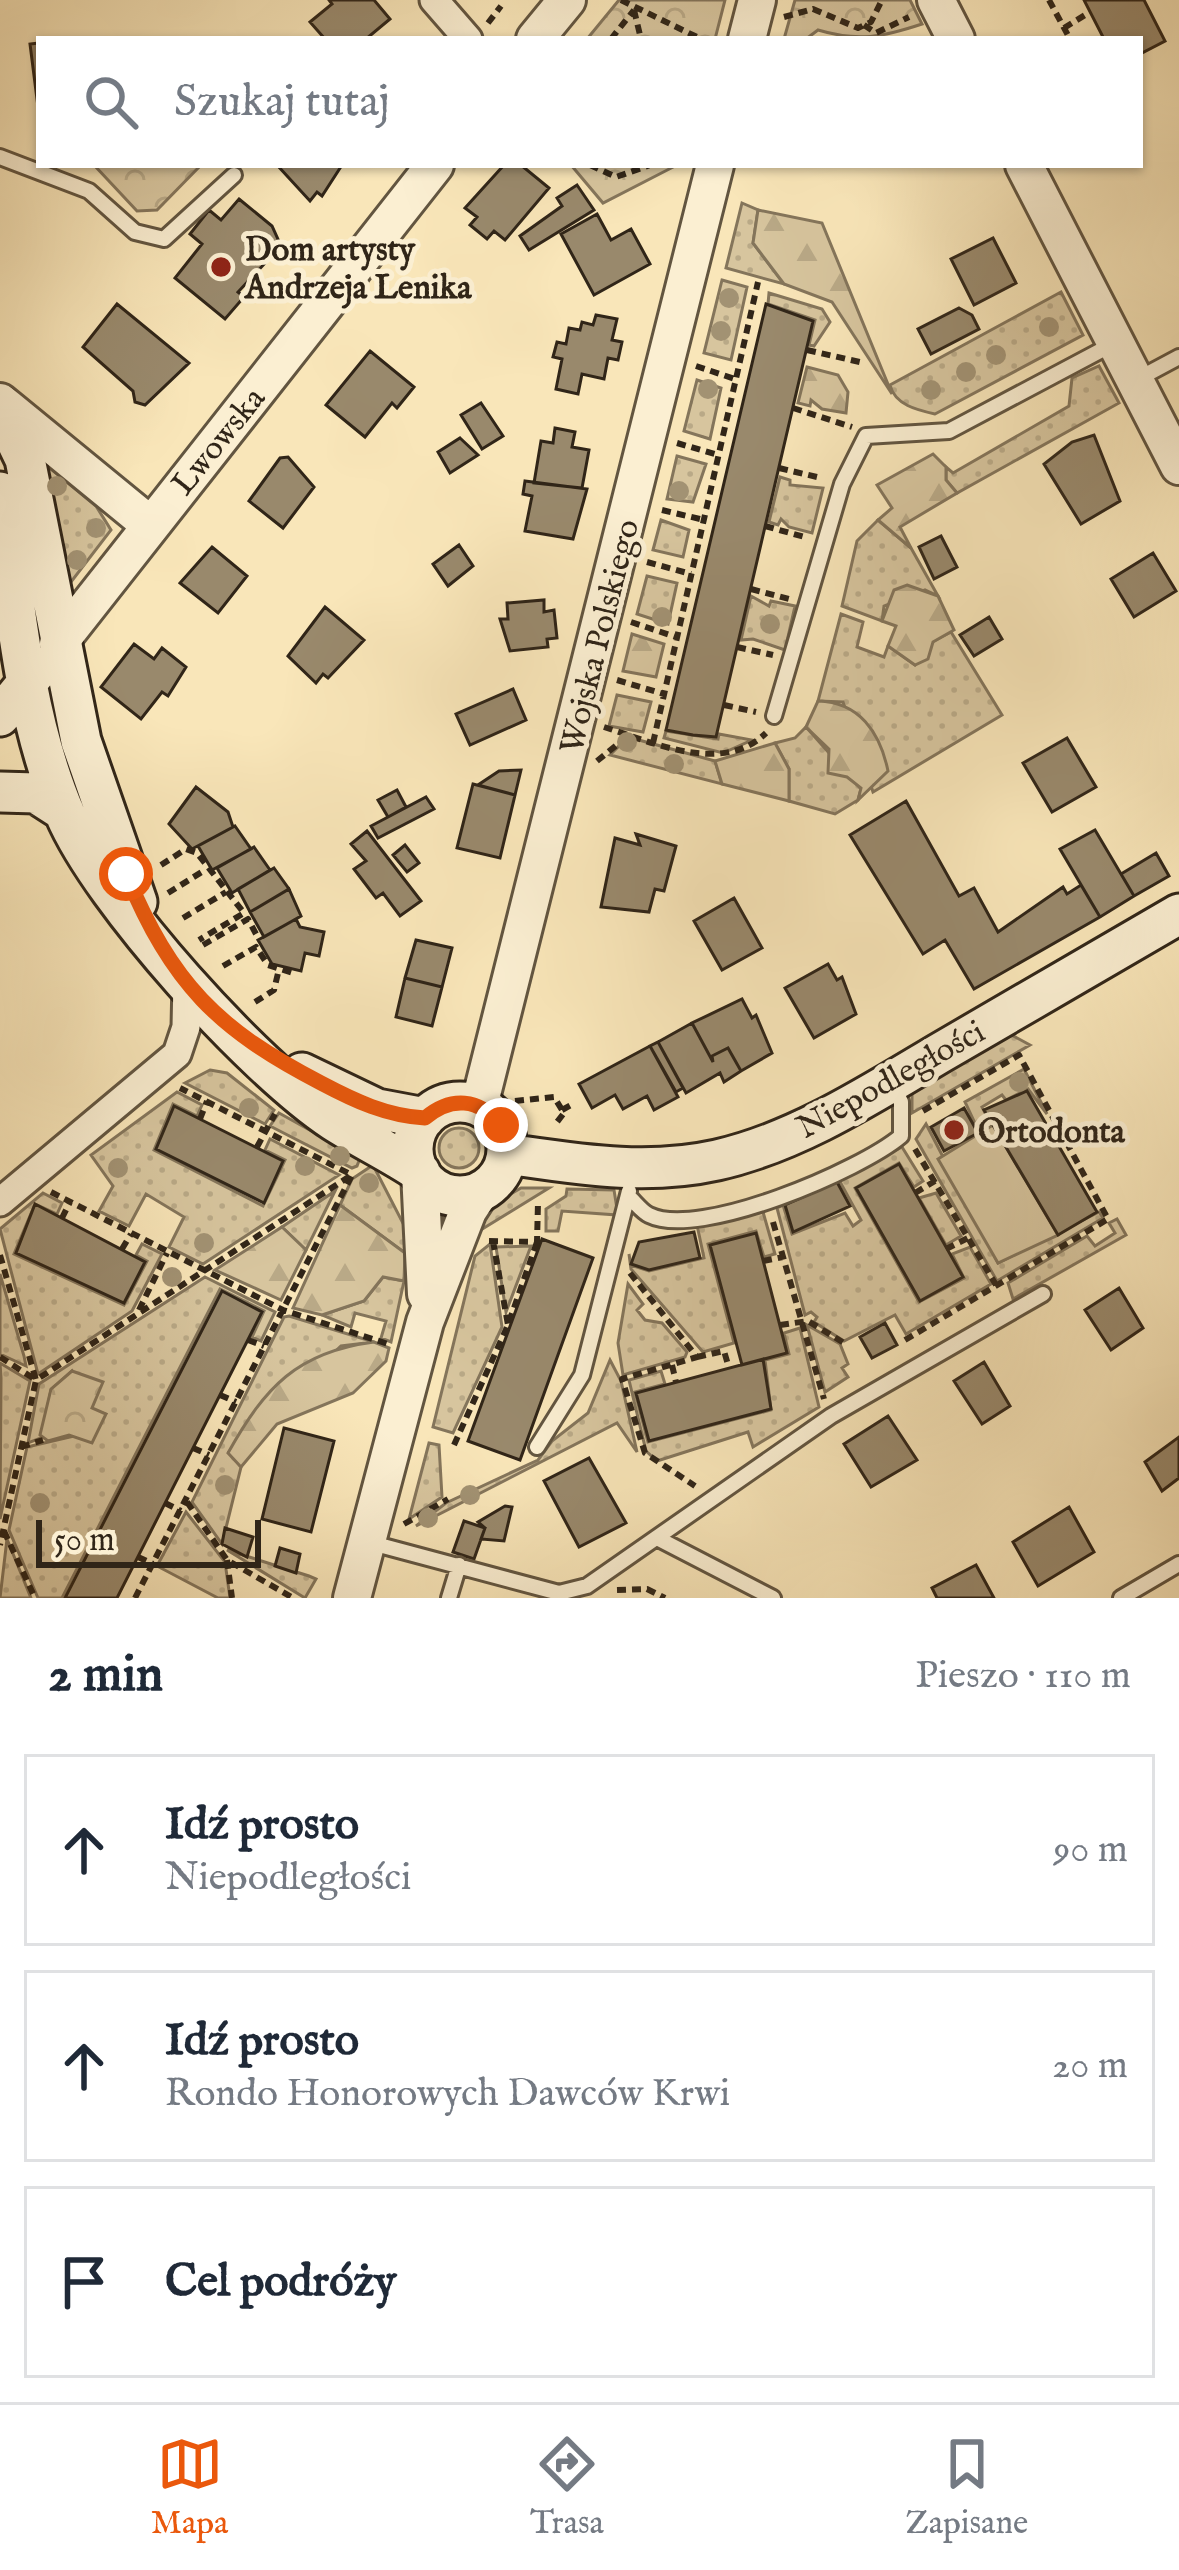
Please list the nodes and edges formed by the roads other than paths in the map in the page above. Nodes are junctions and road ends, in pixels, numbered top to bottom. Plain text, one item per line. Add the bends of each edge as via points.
1 (434, 0) edge
2 (567, 0) edge
3 (929, 6) edge
4 (769, 9) edge
5 (477, 32) edge
6 (537, 36) edge
7 (749, 36) edge
8 (954, 36) edge
9 (0, 157) edge
10 (433, 168) edge
11 (715, 168) edge
12 (1026, 168) edge
13 (234, 175) dead end
14 (1115, 343) junction
15 (1179, 357) edge
16 (1136, 380) junction
17 (0, 405) edge
18 (1179, 466) edge
19 (0, 492) edge
20 (149, 524) junction
21 (58, 644) junction
22 (29, 681) junction
23 (0, 716) edge
24 (773, 716) road end
25 (0, 793) edge
26 (64, 811) junction
27 (1179, 914) edge
28 (187, 938) junction
29 (205, 974) junction
30 (250, 1046) junction
31 (891, 1082) junction
32 (497, 1103) junction
33 (425, 1118) junction
34 (507, 1154) junction
35 (420, 1172) junction
36 (631, 1182) junction
37 (481, 1191) junction
38 (0, 1202) edge
39 (1043, 1294) dead end
40 (425, 1322) junction
41 (537, 1448) dead end
42 (657, 1538) junction
43 (365, 1542) junction
44 (1179, 1564) edge
45 (459, 1565) junction
46 (557, 1595) edge
47 (352, 1598) edge
48 (449, 1598) edge
49 (773, 1598) edge
50 (1121, 1598) edge

1 - 5 street
2 - 6 street
3 - 8 street
4 - 7 street
9 - 13 lane via 88,191 135,232 164,239
10 - 20 street, Lwowska
11 - 32 street, Wojska Polskiego
12 - 14 street
14 - 16 street
14 - 24 lane via 949,431 866,436 842,484
15 - 16 lane
16 - 18 street
17 - 20 street
17 - 21 main road via 25,458
19 - 22 main road
20 - 21 street, Lwowska
21 - 22 main road, Lwowska
21 - 28 main road via 104,817
22 - 23 main road, Lwowska
22 - 26 main road
25 - 26 main road via 36,793
26 - 28 main road via 94,867
27 - 31 main road, Niepodległości
28 - 29 main road
29 - 30 main road
29 - 38 street via 163,1083
30 - 33 main road via 377,1109
30 - 35 main road via 335,1122
31 - 36 main road, Niepodległości via 777,1140
31 - 36 lane via 901,1129 847,1168 767,1202 701,1220 650,1216
32 - 33 main road via 451,1103
32 - 34 main road
33 - 35 main road via 413,1150
34 - 36 main road, Niepodległości
34 - 37 main road
35 - 37 main road via 448,1194
35 - 40 street
36 - 41 lane via 582,1375
37 - 40 street
39 - 42 lane via 831,1415
40 - 43 street
42 - 46 lane via 587,1586
42 - 49 lane
43 - 45 lane
43 - 47 street
44 - 50 lane
45 - 46 lane
45 - 48 lane

